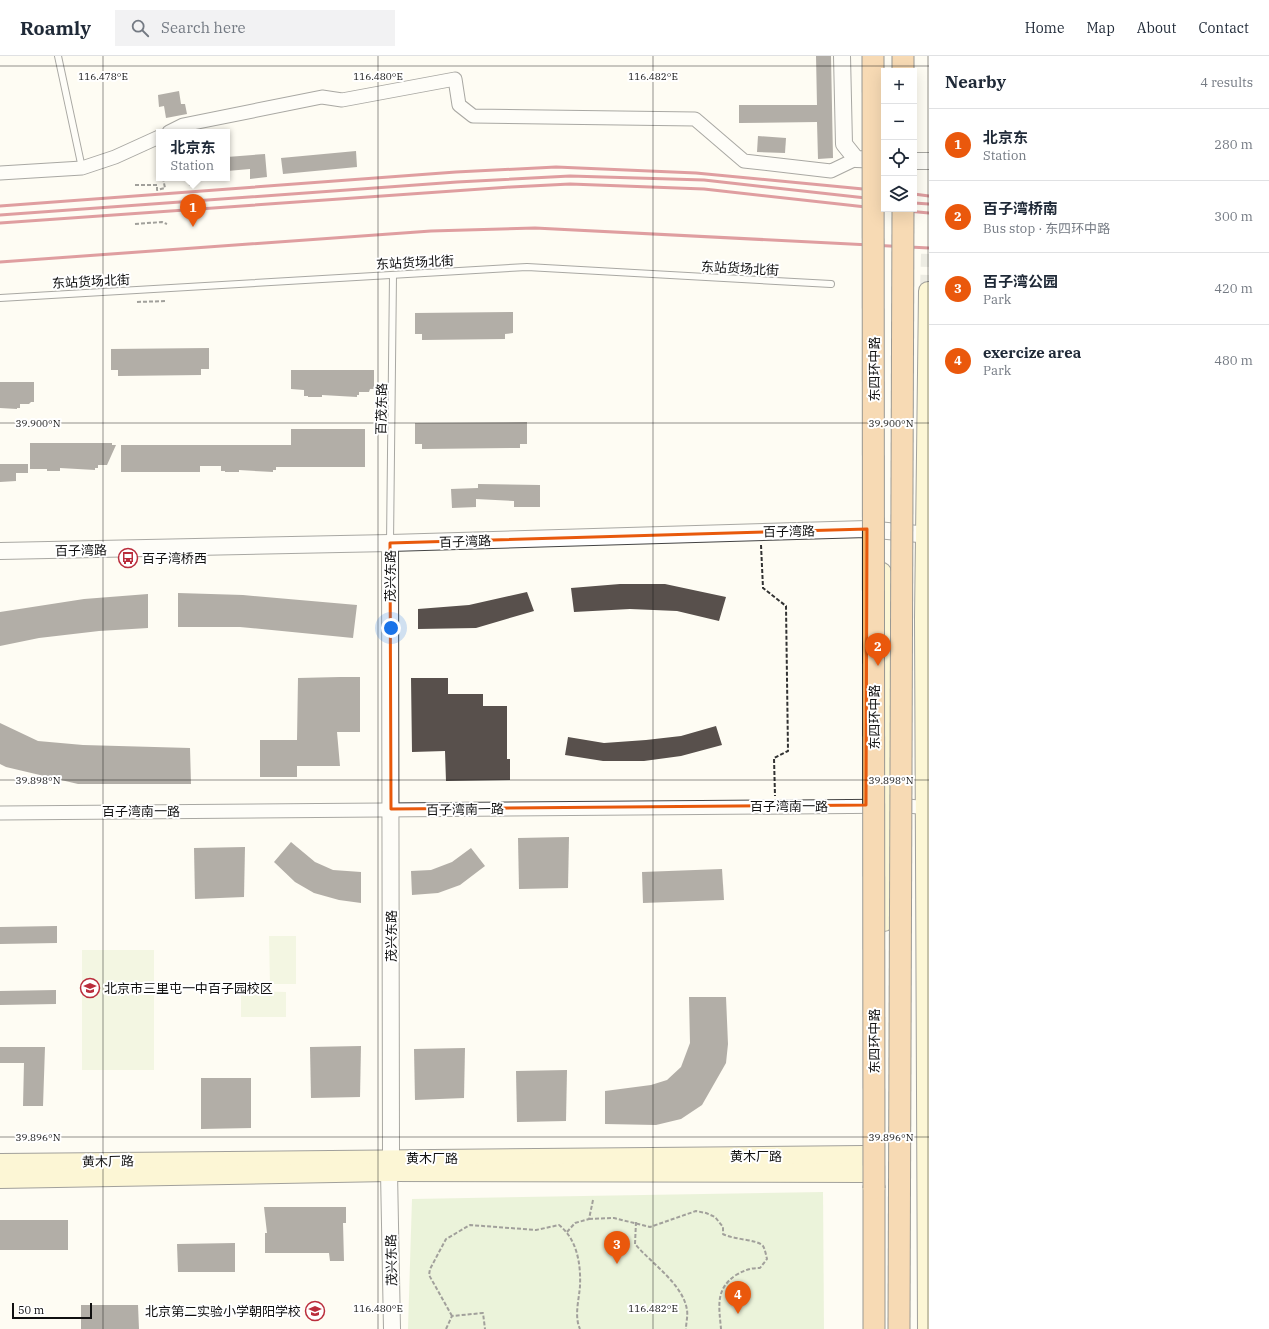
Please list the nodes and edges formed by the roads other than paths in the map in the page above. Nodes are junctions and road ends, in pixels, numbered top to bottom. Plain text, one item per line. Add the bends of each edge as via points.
1 (58, 56) edge
2 (842, 56) edge
3 (865, 56) edge
4 (873, 56) edge
5 (880, 56) edge
6 (897, 56) edge
7 (903, 56) edge
8 (897, 68) edge
9 (903, 68) edge
10 (175, 129) edge
11 (156, 138) edge
12 (877, 150) edge
13 (856, 159) junction
14 (917, 161) edge
15 (929, 161) edge
16 (82, 168) junction
17 (0, 173) edge
18 (903, 212) edge
19 (393, 275) junction
20 (831, 284) dead end
21 (928, 291) edge
22 (875, 292) dead end
23 (901, 292) dead end
24 (0, 298) edge
25 (874, 530) junction
26 (921, 534) edge
27 (390, 543) junction
28 (0, 551) edge
29 (866, 805) junction
30 (885, 806) junction
31 (908, 806) junction
32 (927, 808) edge
33 (392, 809) junction
34 (0, 812) edge
35 (928, 1142) edge
36 (0, 1163) edge
37 (864, 1164) junction
38 (390, 1165) junction
39 (0, 1179) edge
40 (392, 1329) edge
41 (864, 1329) edge
42 (874, 1329) edge
43 (881, 1329) edge
44 (900, 1329) edge
45 (907, 1329) edge
46 (927, 1329) edge

1 - 16 lane
2 - 13 street via 844,144
3 - 12 street
4 - 42 highway, 东四环中路, bridge
5 - 12 main road
6 - 8 main road
7 - 9 highway
10 - 13 street via 183,125 322,97 342,100 455,79 459,105 473,116 695,119 744,161 831,171
11 - 16 street via 115,157
12 - 13 street
14 - 15 street
16 - 17 street
18 - 44 highway, 东四环中路, bridge
19 - 20 lane, 东站货场北街 via 527,267
19 - 24 lane, 东站货场北街
19 - 27 lane, 百茂东路
21 - 26 main road
22 - 25 main road, 东四环中路
23 - 26 main road
25 - 26 street, 百子湾路
25 - 27 street, 百子湾路
25 - 29 street, 东四环中路
25 - 30 main road, 东四环中路 via 888,666
26 - 31 main road via 906,678
26 - 32 main road
27 - 28 street, 百子湾路
27 - 33 street, 茂兴东路
29 - 30 street, 百子湾南一路
29 - 33 street, 百子湾南一路
29 - 37 street, 东四环中路
30 - 31 street, 百子湾南一路
30 - 43 main road, 东四环中路
31 - 32 street, 百子湾南一路
31 - 45 main road
32 - 35 main road
33 - 34 street, 百子湾南一路
33 - 38 street, 茂兴东路
35 - 46 main road
36 - 38 main road, 黄木厂路
37 - 38 main road
37 - 41 street, 东四环中路
38 - 39 main road
38 - 40 street, 茂兴东路

